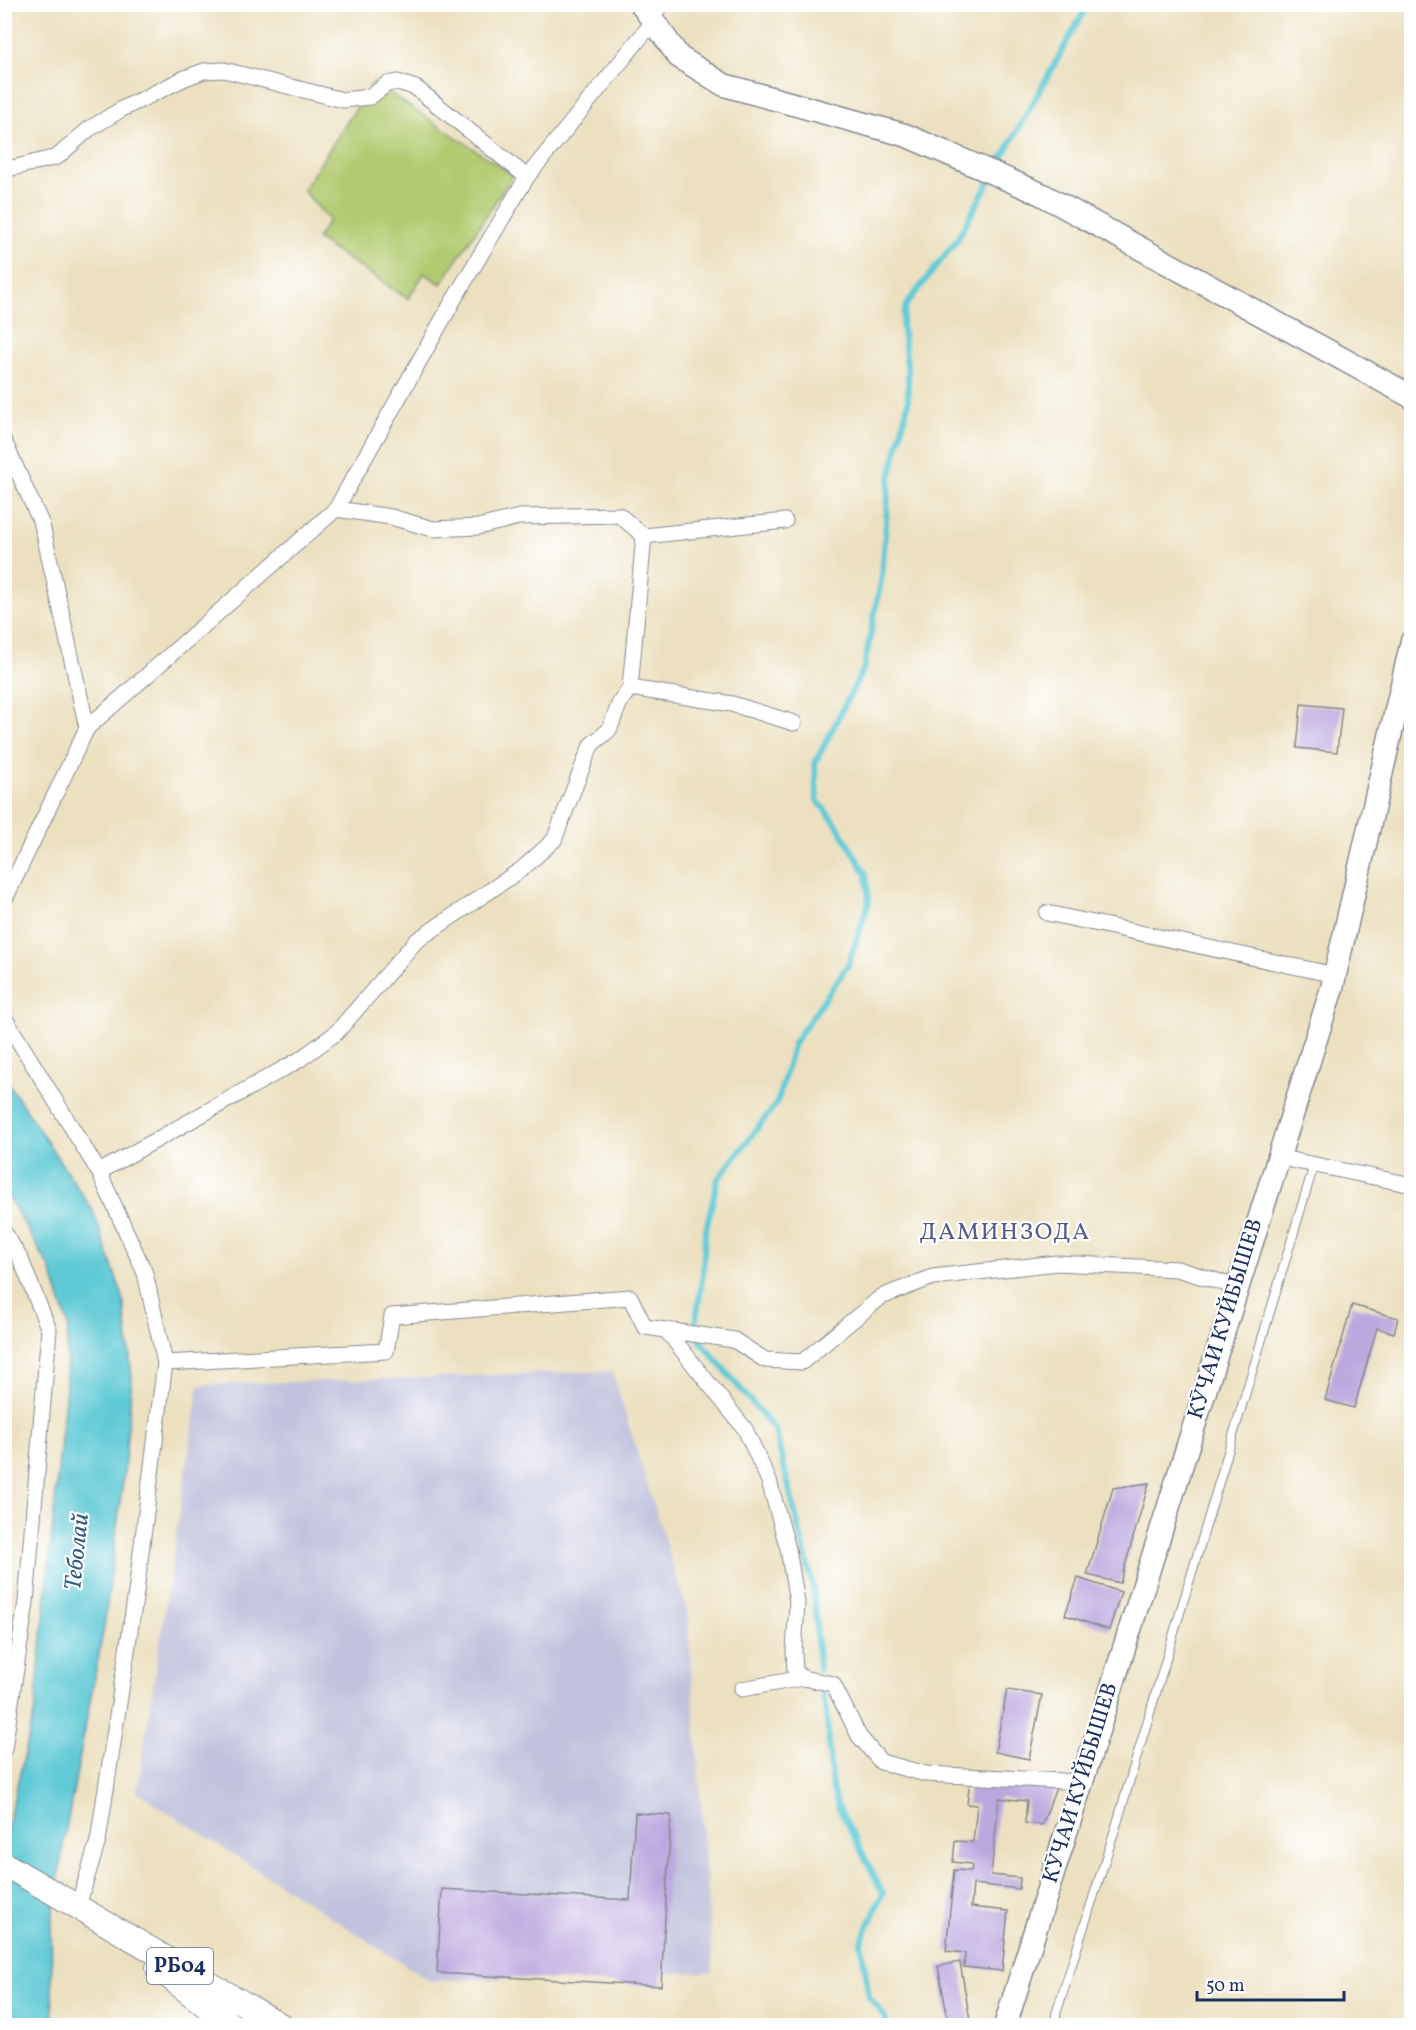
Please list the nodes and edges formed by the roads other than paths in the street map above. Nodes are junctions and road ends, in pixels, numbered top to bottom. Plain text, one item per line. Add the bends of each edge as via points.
1 (653, 10) edge
2 (4, 170) edge
3 (527, 177) junction
4 (1412, 397) edge
5 (4, 441) edge
6 (336, 509) junction
7 (785, 521) dead end
8 (644, 536) junction
9 (1412, 641) edge
10 (630, 688) junction
11 (794, 723) dead end
12 (87, 728) junction
13 (4, 901) edge
14 (1047, 913) dead end
15 (1335, 975) junction
16 (4, 1017) edge
17 (1277, 1157) junction
18 (1314, 1164) junction
19 (99, 1172) junction
20 (1412, 1185) edge
21 (4, 1232) edge
22 (1237, 1287) junction
23 (666, 1330) junction
24 (165, 1363) junction
25 (803, 1678) junction
26 (742, 1689) dead end
27 (4, 1749) edge
28 (1081, 1782) junction
29 (4, 1864) edge
30 (78, 1906) junction
31 (1016, 1991) junction
32 (238, 2019) edge
33 (282, 2025) edge
34 (1005, 2025) edge
35 (1023, 2025) edge
36 (1056, 2025) edge

1 - 3 street
1 - 4 main road via 679,57 724,85 905,135 1041,194
2 - 3 street via 57,157 89,129 122,109 185,78 204,71 224,70 343,100 370,97 387,84 398,82 416,88
3 - 6 street
5 - 12 street via 42,525
6 - 8 street via 391,517 433,529 478,527 519,517 618,515
6 - 12 street
7 - 8 street
8 - 10 street
9 - 15 main road, КӮЧАИ КУЙБЫШЕВ
10 - 11 street via 732,704
10 - 19 street via 609,730 591,745 554,840 522,869 416,941 336,1033 299,1060
12 - 13 street
14 - 15 street
15 - 17 main road, КӮЧАИ КУЙБЫШЕВ
16 - 19 street
17 - 18 street
17 - 22 main road, КӮЧАИ КУЙБЫШЕВ
18 - 20 street
18 - 36 lane via 1056,2014
19 - 24 street via 145,1273
21 - 27 street via 21,1260 49,1330 26,1602
22 - 23 street via 1178,1269 1057,1263 933,1277 881,1297 802,1362 765,1360 734,1340
22 - 28 main road, КӮЧАИ КУЙБЫШЕВ
23 - 24 street via 645,1327 630,1297 392,1316 386,1351
23 - 25 street via 745,1430 769,1481 788,1549 797,1602 795,1672
24 - 30 street via 136,1592 98,1841
25 - 26 street
25 - 28 street via 833,1684 859,1736 881,1762 926,1774
28 - 31 main road, КӮЧАИ КУЙБЫШЕВ
29 - 30 main road, РБ04
30 - 32 main road, РБ04
31 - 34 main road, КӮЧАИ КУЙБЫШЕВ
31 - 35 main road
32 - 33 main road, РБ04

